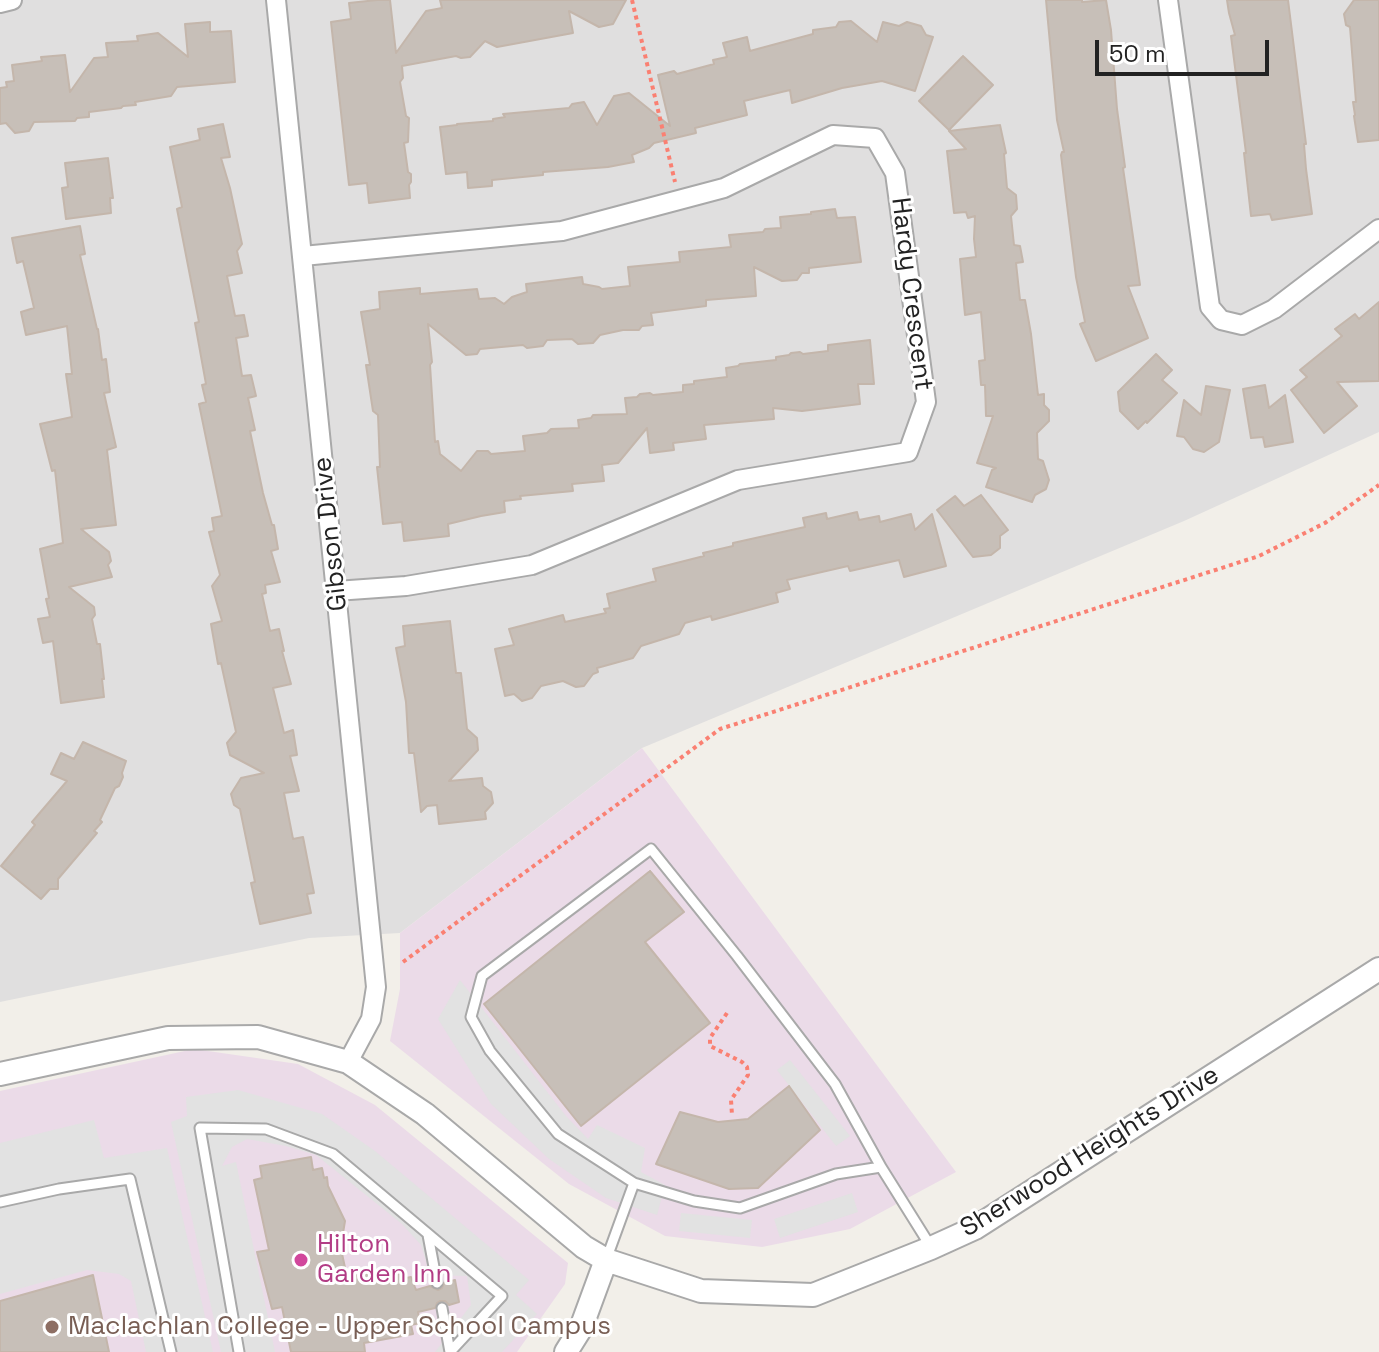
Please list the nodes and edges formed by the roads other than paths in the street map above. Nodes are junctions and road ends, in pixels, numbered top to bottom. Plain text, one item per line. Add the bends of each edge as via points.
1 (12, 0) edge
2 (276, 0) edge
3 (1168, 0) edge
4 (0, 3) edge
5 (1379, 229) edge
6 (303, 256) junction
7 (336, 591) junction
8 (1379, 969) edge
9 (348, 1062) junction
10 (0, 1074) edge
11 (881, 1167) junction
12 (634, 1183) junction
13 (0, 1202) edge
14 (428, 1235) junction
15 (931, 1248) junction
16 (606, 1260) junction
17 (437, 1283) dead end
18 (442, 1308) dead end
19 (171, 1352) edge
20 (239, 1352) edge
21 (450, 1352) edge
22 (566, 1352) edge

1 - 4 street
2 - 6 street, Gibson Drive
3 - 5 street via 1210,307 1221,320 1242,325 1274,309
6 - 7 street, Gibson Drive
6 - 7 street, Hardy Crescent via 562,231 724,188 833,135 875,138 895,173 926,402 908,452 738,480 532,565 406,586
7 - 9 street, Gibson Drive via 376,987 371,1019
8 - 15 street, Sherwood Heights Drive via 975,1228
9 - 10 street, Sherwood Heights Drive via 258,1037 168,1038
9 - 16 street, Sherwood Heights Drive via 425,1114 551,1221
11 - 12 lane via 836,1174 740,1208
11 - 12 lane via 835,1084 651,849 482,976 471,1017 490,1051 558,1134
11 - 15 lane
12 - 16 lane
13 - 19 lane via 130,1179
14 - 17 lane
14 - 20 lane via 333,1154 266,1129 200,1128
14 - 21 lane via 502,1296
15 - 16 street, Sherwood Heights Drive via 813,1295 701,1291
16 - 22 street via 581,1328
18 - 21 lane

